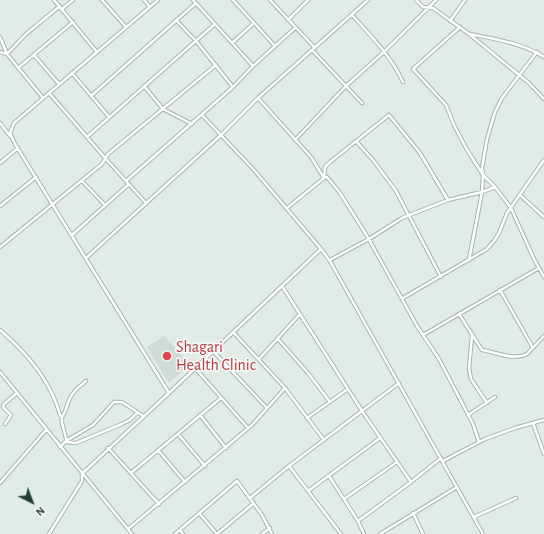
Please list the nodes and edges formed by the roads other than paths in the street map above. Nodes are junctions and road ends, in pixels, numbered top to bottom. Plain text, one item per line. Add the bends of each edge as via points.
1 (54, 0) edge
2 (72, 0) edge
3 (102, 0) edge
4 (144, 0) edge
5 (158, 0) edge
6 (193, 0) edge
7 (233, 0) edge
8 (270, 0) edge
9 (308, 0) edge
10 (368, 0) edge
11 (416, 0) edge
12 (436, 0) edge
13 (465, 0) edge
14 (196, 3) junction
15 (150, 7) junction
16 (61, 8) junction
17 (428, 8) junction
18 (352, 14) junction
19 (176, 20) junction
20 (288, 20) junction
21 (450, 21) junction
22 (73, 22) junction
23 (254, 22) junction
24 (215, 24) junction
25 (460, 27) junction
26 (126, 28) junction
27 (295, 28) junction
28 (469, 34) junction
29 (0, 37) edge
30 (196, 41) junction
31 (232, 43) junction
32 (275, 46) junction
33 (313, 49) junction
34 (384, 51) junction
35 (0, 52) edge
36 (97, 52) junction
37 (537, 52) junction
38 (7, 54) junction
39 (34, 55) junction
40 (544, 56) edge
41 (216, 65) junction
42 (253, 66) junction
43 (18, 68) junction
44 (72, 73) junction
45 (519, 76) junction
46 (403, 82) dead end
47 (59, 84) junction
48 (144, 86) junction
49 (346, 86) junction
50 (233, 87) junction
51 (49, 93) junction
52 (91, 96) junction
53 (43, 98) junction
54 (258, 98) junction
55 (544, 99) edge
56 (362, 103) dead end
57 (163, 109) junction
58 (202, 115) junction
59 (109, 117) junction
60 (0, 123) edge
61 (192, 124) junction
62 (221, 135) junction
63 (87, 137) junction
64 (12, 138) junction
65 (295, 140) junction
66 (356, 141) junction
67 (18, 148) junction
68 (106, 159) junction
69 (544, 160) edge
70 (0, 163) edge
71 (483, 175) junction
72 (36, 177) junction
73 (324, 178) junction
74 (82, 181) junction
75 (126, 181) junction
76 (129, 184) junction
77 (495, 187) junction
78 (482, 192) junction
79 (520, 196) junction
80 (448, 200) junction
81 (146, 203) junction
82 (53, 204) junction
83 (105, 205) junction
84 (0, 206) edge
85 (287, 208) junction
86 (511, 208) junction
87 (409, 215) junction
88 (544, 217) edge
89 (72, 235) junction
90 (369, 239) junction
91 (0, 247) edge
92 (321, 249) junction
93 (86, 258) junction
94 (330, 260) junction
95 (469, 260) junction
96 (539, 268) junction
97 (440, 277) junction
98 (544, 277) edge
99 (282, 286) junction
100 (500, 290) junction
101 (403, 298) junction
102 (300, 314) junction
103 (459, 314) junction
104 (0, 330) edge
105 (233, 332) junction
106 (423, 335) junction
107 (472, 336) junction
108 (544, 336) edge
109 (278, 339) junction
110 (533, 348) junction
111 (213, 351) junction
112 (259, 359) junction
113 (195, 368) junction
114 (0, 372) edge
115 (86, 381) dead end
116 (399, 383) junction
117 (285, 388) junction
118 (348, 389) junction
119 (17, 393) junction
120 (169, 393) junction
121 (495, 397) dead end
122 (221, 398) junction
123 (330, 402) junction
124 (487, 403) junction
125 (267, 408) junction
126 (362, 411) junction
127 (137, 413) junction
128 (200, 415) junction
129 (468, 415) junction
130 (143, 416) junction
131 (62, 417) junction
132 (307, 418) junction
133 (544, 420) edge
134 (532, 423) junction
135 (4, 424) dead end
136 (248, 428) junction
137 (46, 430) junction
138 (178, 434) junction
139 (380, 438) junction
140 (324, 440) junction
141 (66, 441) junction
142 (479, 442) junction
143 (60, 447) junction
144 (108, 448) junction
145 (226, 448) junction
146 (158, 450) junction
147 (544, 454) edge
148 (442, 460) junction
149 (397, 462) junction
150 (205, 466) junction
151 (289, 466) junction
152 (131, 472) junction
153 (82, 474) junction
154 (329, 476) junction
155 (185, 482) junction
156 (411, 482) junction
157 (0, 483) edge
158 (457, 487) junction
159 (308, 491) junction
160 (250, 498) junction
161 (516, 498) dead end
162 (344, 499) junction
163 (254, 503) junction
164 (159, 504) junction
165 (199, 513) junction
166 (414, 514) junction
167 (474, 517) junction
168 (358, 521) junction
169 (270, 528) junction
170 (128, 529) junction
171 (180, 530) junction
172 (130, 533) edge
173 (49, 534) edge
174 (175, 534) edge
175 (183, 534) edge
176 (217, 534) edge
177 (262, 534) edge
178 (272, 534) edge
179 (341, 534) edge
180 (364, 534) edge
181 (380, 534) edge
182 (423, 534) edge
183 (483, 534) edge

1 - 16 street
2 - 16 street
3 - 26 street
4 - 15 street
5 - 15 street
6 - 14 street
7 - 23 street
8 - 20 street
9 - 20 street
10 - 18 street
11 - 17 street via 422,7
12 - 17 street
13 - 21 street
14 - 19 street
14 - 24 street
15 - 26 street
16 - 22 street
16 - 38 street via 26,34
17 - 21 street via 433,8
17 - 34 street
18 - 33 street
18 - 34 street
19 - 30 street
19 - 52 street
20 - 27 street
21 - 25 street
22 - 36 street
22 - 39 street
23 - 31 street
23 - 32 street
24 - 30 street
24 - 31 street
25 - 28 street
25 - 71 street via 413,69 446,105 466,148
26 - 36 street
27 - 32 street
27 - 33 street
28 - 37 street via 515,44
28 - 45 street
29 - 38 street
30 - 41 street
30 - 48 street
31 - 42 street
32 - 42 street
33 - 49 street
33 - 54 street
34 - 46 street
34 - 49 street
35 - 38 street
36 - 44 street
37 - 40 street
37 - 45 street
38 - 43 street
39 - 43 street
39 - 47 street
41 - 50 street
41 - 57 street
42 - 50 street
43 - 53 street
44 - 47 street
44 - 52 street
45 - 55 street
45 - 71 street via 495,112 486,139
47 - 51 street
48 - 57 street
48 - 59 street
49 - 56 street
49 - 65 street
50 - 58 street
51 - 53 street
51 - 63 street
52 - 59 street
53 - 64 street via 14,123 10,133
54 - 62 street
54 - 65 street
57 - 61 street
57 - 68 street via 108,154
58 - 61 street
58 - 62 street
59 - 63 street
60 - 64 street
61 - 75 street
62 - 81 street
62 - 85 street
63 - 68 street
64 - 67 street
65 - 73 street via 311,157
66 - 73 street via 326,167
66 - 80 street via 390,115 420,153
66 - 87 street via 386,176
67 - 70 street
67 - 72 street
68 - 74 street
68 - 75 street
69 - 79 street
71 - 77 street
71 - 78 street
72 - 82 street
72 - 84 street
73 - 85 street
73 - 90 street via 327,177 340,193
74 - 82 street
74 - 83 street
75 - 76 street
76 - 81 street
76 - 83 street
77 - 78 street
77 - 86 street
78 - 80 street
78 - 95 street
79 - 86 street
79 - 88 street
80 - 87 street
81 - 93 street
82 - 89 street
82 - 91 street
83 - 89 street
85 - 92 street
86 - 95 street via 494,242
86 - 96 street
87 - 90 street
87 - 97 street
89 - 93 street
90 - 94 street
90 - 101 street
92 - 94 street
92 - 99 street
93 - 120 street
94 - 116 street
95 - 97 street
96 - 98 street
96 - 100 street
97 - 101 street
99 - 102 street
99 - 105 street
100 - 103 street
100 - 110 street
101 - 106 street
102 - 109 street
102 - 118 street
103 - 106 street
103 - 107 street
104 - 131 street via 39,372 51,390
105 - 111 street
105 - 112 street
106 - 129 street via 439,359
107 - 110 street via 482,350 511,356 523,356
107 - 124 street via 469,368 471,379
108 - 110 street
109 - 112 street
109 - 123 street
111 - 113 street
111 - 125 street
112 - 117 street
113 - 120 street
113 - 122 street
114 - 119 street
115 - 131 street via 73,392
116 - 126 street
116 - 148 street
117 - 125 street
117 - 132 street
118 - 123 street
118 - 126 street
119 - 135 street via 3,406 11,415
119 - 137 street
120 - 130 street
121 - 124 street
122 - 128 street
122 - 136 street
123 - 132 street
124 - 129 street
125 - 136 street
126 - 139 street
126 - 140 street
127 - 130 street
127 - 141 street via 122,424 76,443
127 - 141 street via 122,402 114,402 93,425
128 - 138 street
128 - 145 street
129 - 142 street
130 - 144 street
131 - 141 street
132 - 140 street
133 - 134 street
134 - 142 street
134 - 147 street
136 - 145 street
137 - 143 street
137 - 157 street
138 - 146 street
138 - 150 street
139 - 149 street
139 - 154 street
140 - 151 street
141 - 143 street
142 - 148 street
143 - 153 street
144 - 152 street
144 - 153 street
145 - 150 street
146 - 152 street
146 - 155 street
148 - 156 street
148 - 158 street
149 - 156 street
149 - 162 street
150 - 155 street
151 - 159 street
151 - 160 street
152 - 164 street
153 - 170 street
153 - 173 street via 82,481
154 - 159 street
154 - 162 street
155 - 164 street
156 - 168 street
158 - 166 street
158 - 167 street
159 - 179 street
160 - 163 street
160 - 165 street via 237,481
161 - 167 street
162 - 168 street
163 - 169 street
163 - 176 street
164 - 170 street
165 - 171 street
165 - 176 street
166 - 181 street
166 - 182 street
167 - 183 street
168 - 180 street
169 - 177 street
169 - 178 street
170 - 172 street
171 - 174 street
171 - 175 street

